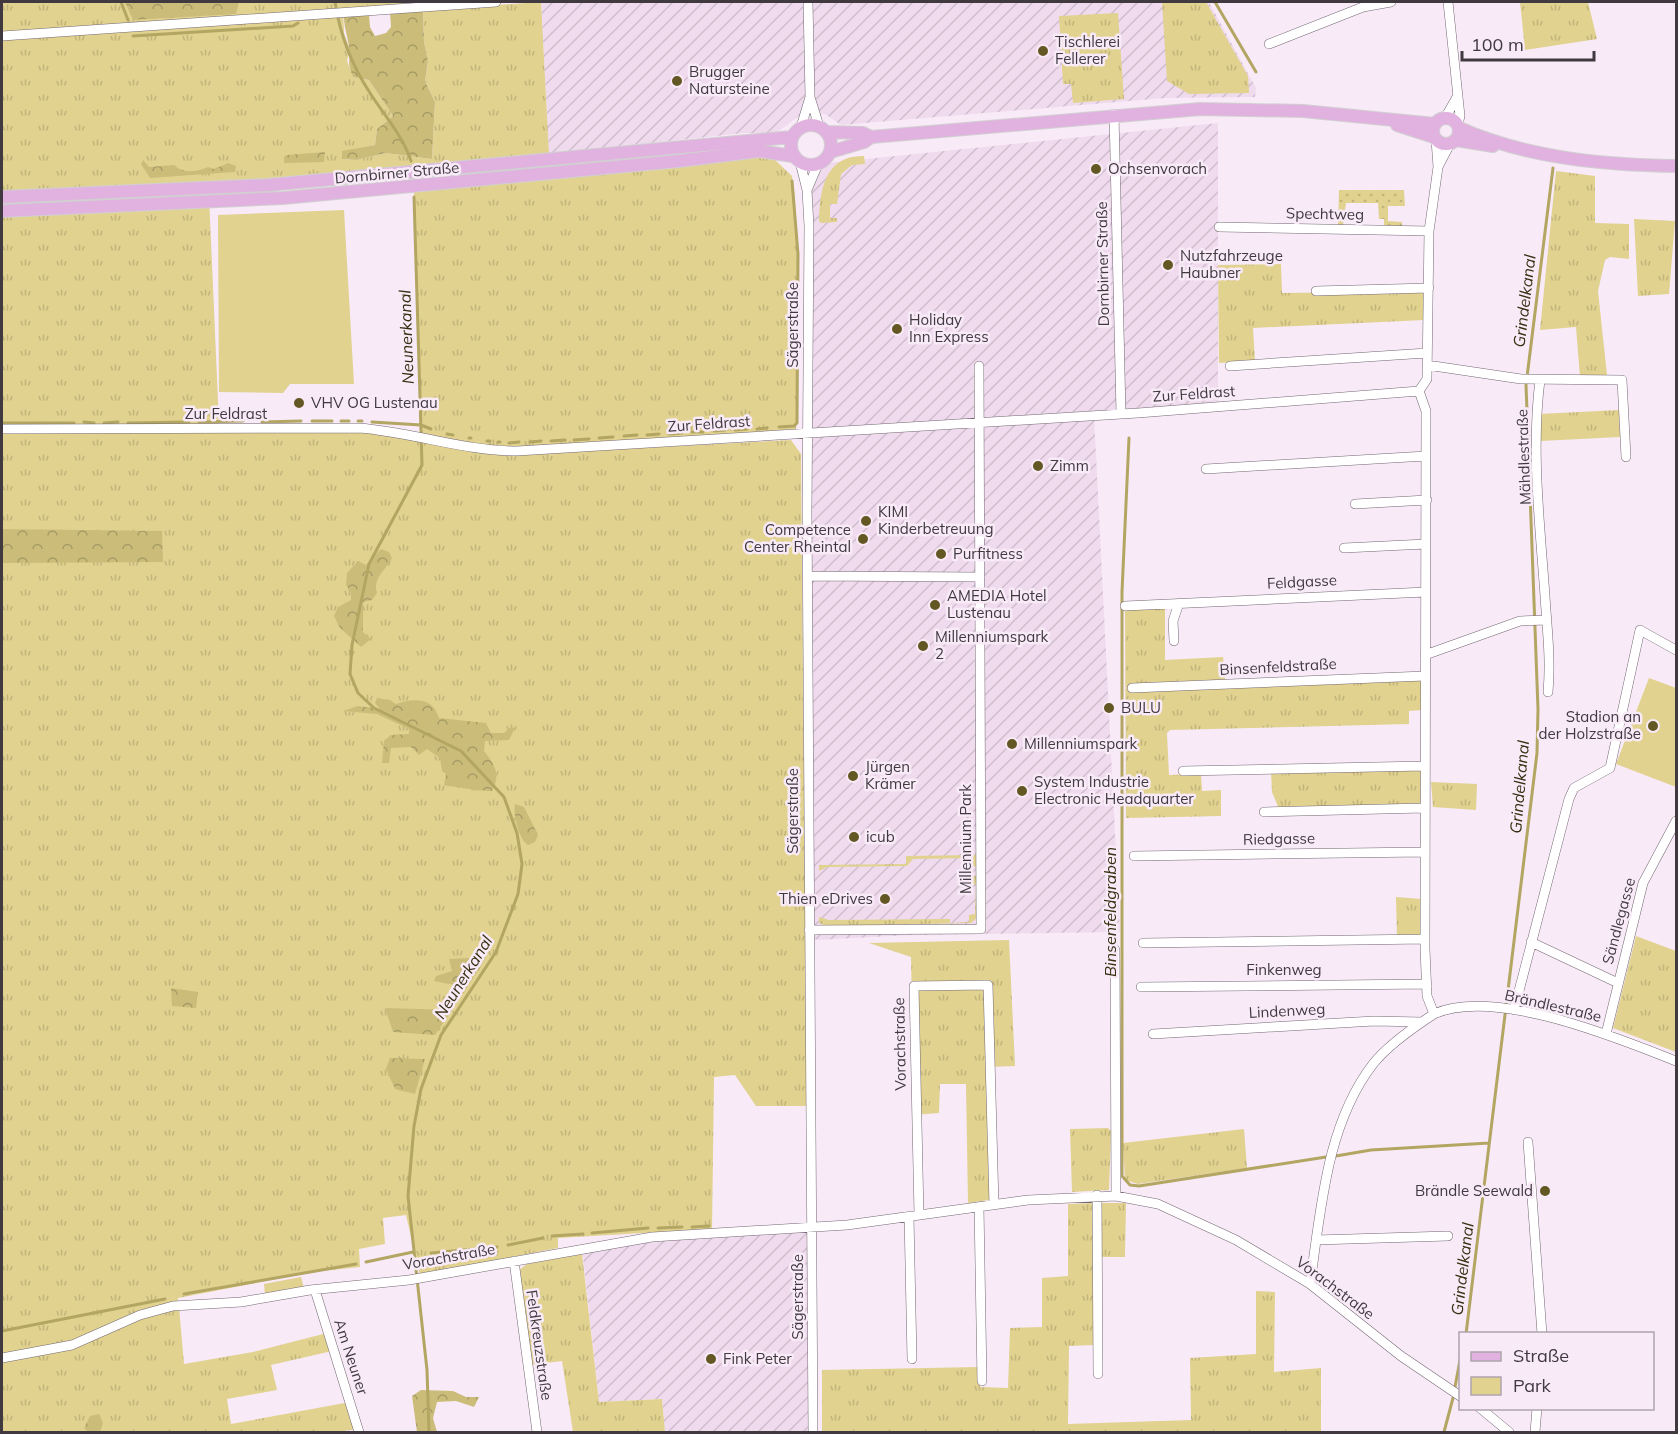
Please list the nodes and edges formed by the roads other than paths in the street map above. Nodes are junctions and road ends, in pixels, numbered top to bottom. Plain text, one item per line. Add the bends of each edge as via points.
1 (496, 2) edge
2 (808, 2) edge
3 (1391, 2) edge
4 (1448, 2) edge
5 (2, 36) edge
6 (1269, 44) dead end
7 (810, 97) junction
8 (1457, 97) junction
9 (1114, 114) junction
10 (1384, 120) junction
11 (1440, 121) junction
12 (1458, 126) junction
13 (801, 127) junction
14 (823, 129) junction
15 (792, 136) junction
16 (871, 137) junction
17 (1435, 139) junction
18 (1453, 142) junction
19 (1524, 149) junction
20 (830, 152) junction
21 (796, 159) junction
22 (818, 164) junction
23 (1677, 166) edge
24 (1438, 167) junction
25 (807, 190) junction
26 (2, 197) edge
27 (2, 211) edge
28 (1219, 227) dead end
29 (1429, 231) junction
30 (1428, 288) junction
31 (1316, 291) dead end
32 (1427, 353) junction
33 (1427, 365) junction
34 (979, 366) dead end
35 (1230, 366) dead end
36 (1538, 380) junction
37 (1419, 391) junction
38 (1121, 413) junction
39 (978, 422) junction
40 (2, 429) edge
41 (808, 433) junction
42 (1426, 456) junction
43 (1626, 457) dead end
44 (1206, 469) dead end
45 (1427, 500) junction
46 (1355, 504) dead end
47 (1426, 544) junction
48 (1344, 548) dead end
49 (808, 576) junction
50 (980, 577) junction
51 (1426, 592) junction
52 (1179, 603) junction
53 (1125, 606) dead end
54 (1543, 620) junction
55 (1174, 641) dead end
56 (1677, 650) edge
57 (1425, 655) junction
58 (1425, 676) junction
59 (1132, 688) dead end
60 (1548, 692) dead end
61 (1424, 766) junction
62 (1183, 771) dead end
63 (1424, 808) junction
64 (1264, 812) dead end
65 (1677, 821) edge
66 (1424, 852) junction
67 (1134, 856) dead end
68 (809, 930) junction
69 (1425, 939) junction
70 (1531, 942) junction
71 (1143, 943) dead end
72 (1115, 950) dead end
73 (1618, 983) junction
74 (1427, 984) junction
75 (1141, 987) dead end
76 (1512, 1010) junction
77 (1434, 1014) junction
78 (1422, 1022) junction
79 (1153, 1034) dead end
80 (1606, 1034) junction
81 (1677, 1061) edge
82 (1527, 1142) dead end
83 (1097, 1195) junction
84 (1116, 1196) junction
85 (994, 1205) junction
86 (979, 1207) junction
87 (914, 1215) junction
88 (812, 1228) junction
89 (1448, 1236) dead end
90 (1316, 1240) junction
91 (514, 1261) junction
92 (1310, 1284) junction
93 (315, 1290) junction
94 (1542, 1332) edge
95 (2, 1358) edge
96 (912, 1359) dead end
97 (1098, 1374) dead end
98 (982, 1381) dead end
99 (1459, 1395) edge
100 (1482, 1410) edge
101 (1537, 1410) edge
102 (359, 1432) edge
103 (537, 1432) edge
104 (813, 1432) edge
105 (1509, 1432) edge
106 (1535, 1432) edge

1 - 5 street
2 - 7 street
3 - 6 street via 1364,7
4 - 8 street
7 - 13 street
7 - 14 street
8 - 11 street
8 - 12 street
9 - 10 main road via 1250,108
9 - 16 main road
9 - 38 street, Dornbirner Straße
10 - 11 main road
10 - 17 main road
11 - 12 main road
11 - 17 main road
12 - 18 main road
12 - 19 main road
13 - 14 main road via 810,124
13 - 15 main road
14 - 16 main road
14 - 20 main road via 830,138
15 - 21 main road via 790,143
15 - 26 main road, Dornbirner Straße via 268,185
16 - 20 main road
17 - 18 main road
17 - 24 street
18 - 19 main road
18 - 24 street
19 - 23 main road via 1588,162
20 - 22 main road
21 - 22 main road, Dornbirner Straße via 807,165
21 - 25 street, Sägerstraße
21 - 27 main road, Dornbirner Straße via 759,150 314,195
22 - 25 street, Sägerstraße
24 - 29 street
25 - 41 street, Sägerstraße
28 - 29 street, Spechtweg
29 - 30 street
30 - 31 street
30 - 32 street
32 - 33 street
32 - 35 street
33 - 36 street
33 - 37 street via 1425,385
34 - 39 street, Millennium Park
36 - 43 street via 1622,380
36 - 54 street, Mähdlestraße via 1535,416
37 - 38 street, Zur Feldrast
37 - 42 street via 1426,411
38 - 39 street, Zur Feldrast
39 - 41 street, Zur Feldrast
39 - 50 street, Millennium Park
40 - 41 street, Zur Feldrast via 359,428 479,449 517,451
41 - 49 street, Sägerstraße
42 - 44 street
42 - 45 street
45 - 46 street
45 - 47 street
47 - 48 street
47 - 51 street
49 - 50 street
49 - 68 street, Sägerstraße
50 - 68 street, Millennium Park via 981,929
51 - 52 street, Feldgasse
51 - 57 street
52 - 53 street, Feldgasse
52 - 55 street via 1173,621
54 - 57 street via 1528,620
54 - 60 street, Mähdlestraße via 1551,661
56 - 70 street via 1640,630 1610,768 1574,788 1569,799
57 - 58 street
58 - 59 street, Binsenfeldstraße
58 - 61 street
61 - 62 street
61 - 63 street
63 - 64 street
63 - 66 street
65 - 73 street, Sändlegasse via 1643,883
66 - 67 street, Riedgasse
66 - 69 street
68 - 88 street, Sägerstraße
69 - 71 street
69 - 74 street
70 - 73 street
70 - 76 street
72 - 84 street
73 - 80 street, Sändlegasse
74 - 75 street, Finkenweg
74 - 77 street
76 - 77 street, Brändlestraße via 1470,1007
76 - 80 street, Brändlestraße
77 - 78 street, Brändlestraße
78 - 79 street, Lindenweg via 1374,1021
78 - 90 street, Brändlestraße via 1374,1063 1346,1114 1329,1164
80 - 81 street, Brändlestraße
82 - 94 street
83 - 84 street, Vorachstraße
83 - 85 street, Vorachstraße
83 - 97 street
84 - 92 street, Vorachstraße via 1146,1200 1171,1209 1236,1240
85 - 86 street, Vorachstraße
85 - 87 street, Vorachstraße via 988,985 914,986
86 - 87 street, Vorachstraße
86 - 98 street
87 - 88 street, Vorachstraße
87 - 96 street, Vorachstraße
88 - 91 street, Vorachstraße via 652,1237
88 - 104 street, Sägerstraße
89 - 90 street
90 - 92 street, Brändlestraße
91 - 93 street, Vorachstraße via 409,1280
91 - 103 street, Feldkreuzstraße
92 - 99 street, Vorachstraße via 1401,1356
93 - 95 street, Vorachstraße via 168,1308 72,1345
93 - 102 street, Am Neuner
100 - 105 street
101 - 106 street

